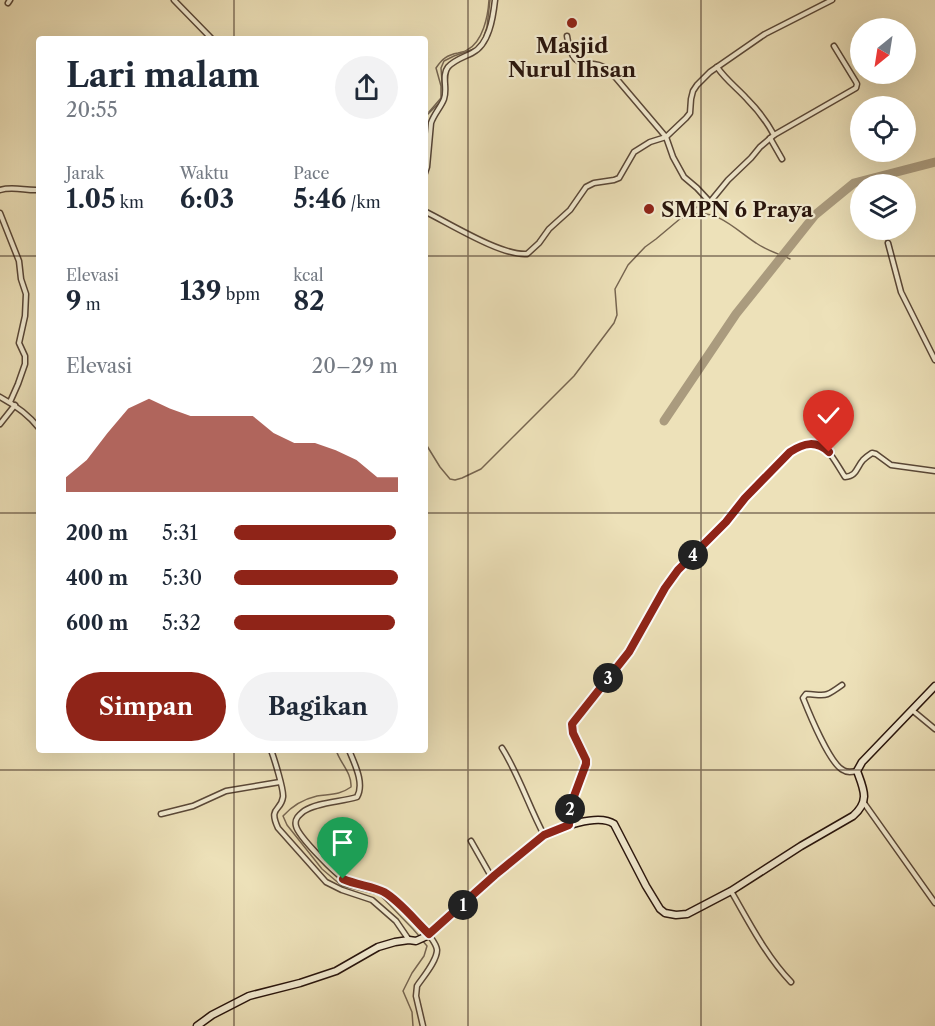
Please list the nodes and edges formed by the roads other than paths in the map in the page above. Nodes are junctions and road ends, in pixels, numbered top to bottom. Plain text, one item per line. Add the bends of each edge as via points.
1 (174, 0) edge
2 (495, 0) edge
3 (832, 0) edge
4 (209, 36) edge
5 (567, 36) dead end
6 (834, 46) dead end
7 (717, 67) junction
8 (772, 136) junction
9 (666, 138) junction
10 (428, 152) edge
11 (782, 159) dead end
12 (0, 190) edge
13 (36, 190) edge
14 (710, 202) junction
15 (0, 213) edge
16 (428, 213) edge
17 (682, 215) dead end
18 (888, 243) dead end
19 (935, 360) edge
20 (0, 397) edge
21 (12, 404) junction
22 (0, 424) edge
23 (36, 424) edge
24 (935, 471) edge
25 (842, 685) dead end
26 (935, 686) edge
27 (912, 709) junction
28 (935, 729) edge
29 (502, 748) dead end
30 (272, 753) edge
31 (350, 753) edge
32 (857, 771) junction
33 (280, 782) junction
34 (864, 803) junction
35 (161, 814) dead end
36 (569, 825) junction
37 (544, 835) junction
38 (471, 841) dead end
39 (492, 878) junction
40 (731, 891) junction
41 (935, 903) edge
42 (428, 935) junction
43 (413, 941) junction
44 (791, 982) dead end
45 (197, 1026) edge
46 (423, 1026) edge

1 - 4 street
2 - 10 street via 481,48 446,69 444,100 430,123
3 - 7 street via 765,34
5 - 9 street via 573,57 610,71
6 - 8 street via 856,88
7 - 8 street via 759,112
7 - 9 street via 697,85 688,115
8 - 11 street
8 - 14 street
9 - 14 street via 684,177
9 - 16 street via 650,142 634,153 619,178 586,187 570,210 527,254 487,243
12 - 13 street
14 - 17 street via 690,215
15 - 21 street via 19,261 26,294 19,343 25,364
18 - 19 street via 901,292
20 - 21 street
21 - 22 street
21 - 23 street
24 - 36 street via 891,465 874,453 863,460 854,474 845,477 822,446 799,446 790,452 678,570 629,652 572,724 586,764 570,807
25 - 32 street via 828,695 806,694 803,698 822,742 840,769
26 - 27 street
27 - 28 street
27 - 32 street
29 - 37 street
30 - 33 street
31 - 42 street via 361,790 357,797 306,810 298,817 296,828 343,879 382,891
32 - 34 street
33 - 35 street via 226,791 193,806
33 - 43 street via 283,795 274,815 279,828 326,882 372,900
34 - 40 street via 853,816
34 - 41 street
36 - 37 street
36 - 40 street via 598,820 614,824 646,886 665,913 687,914
37 - 39 street
38 - 39 street
39 - 42 street
40 - 44 street via 764,947
42 - 43 street
42 - 46 street via 436,947 436,956 416,991
43 - 45 street via 378,947 336,971 249,996

